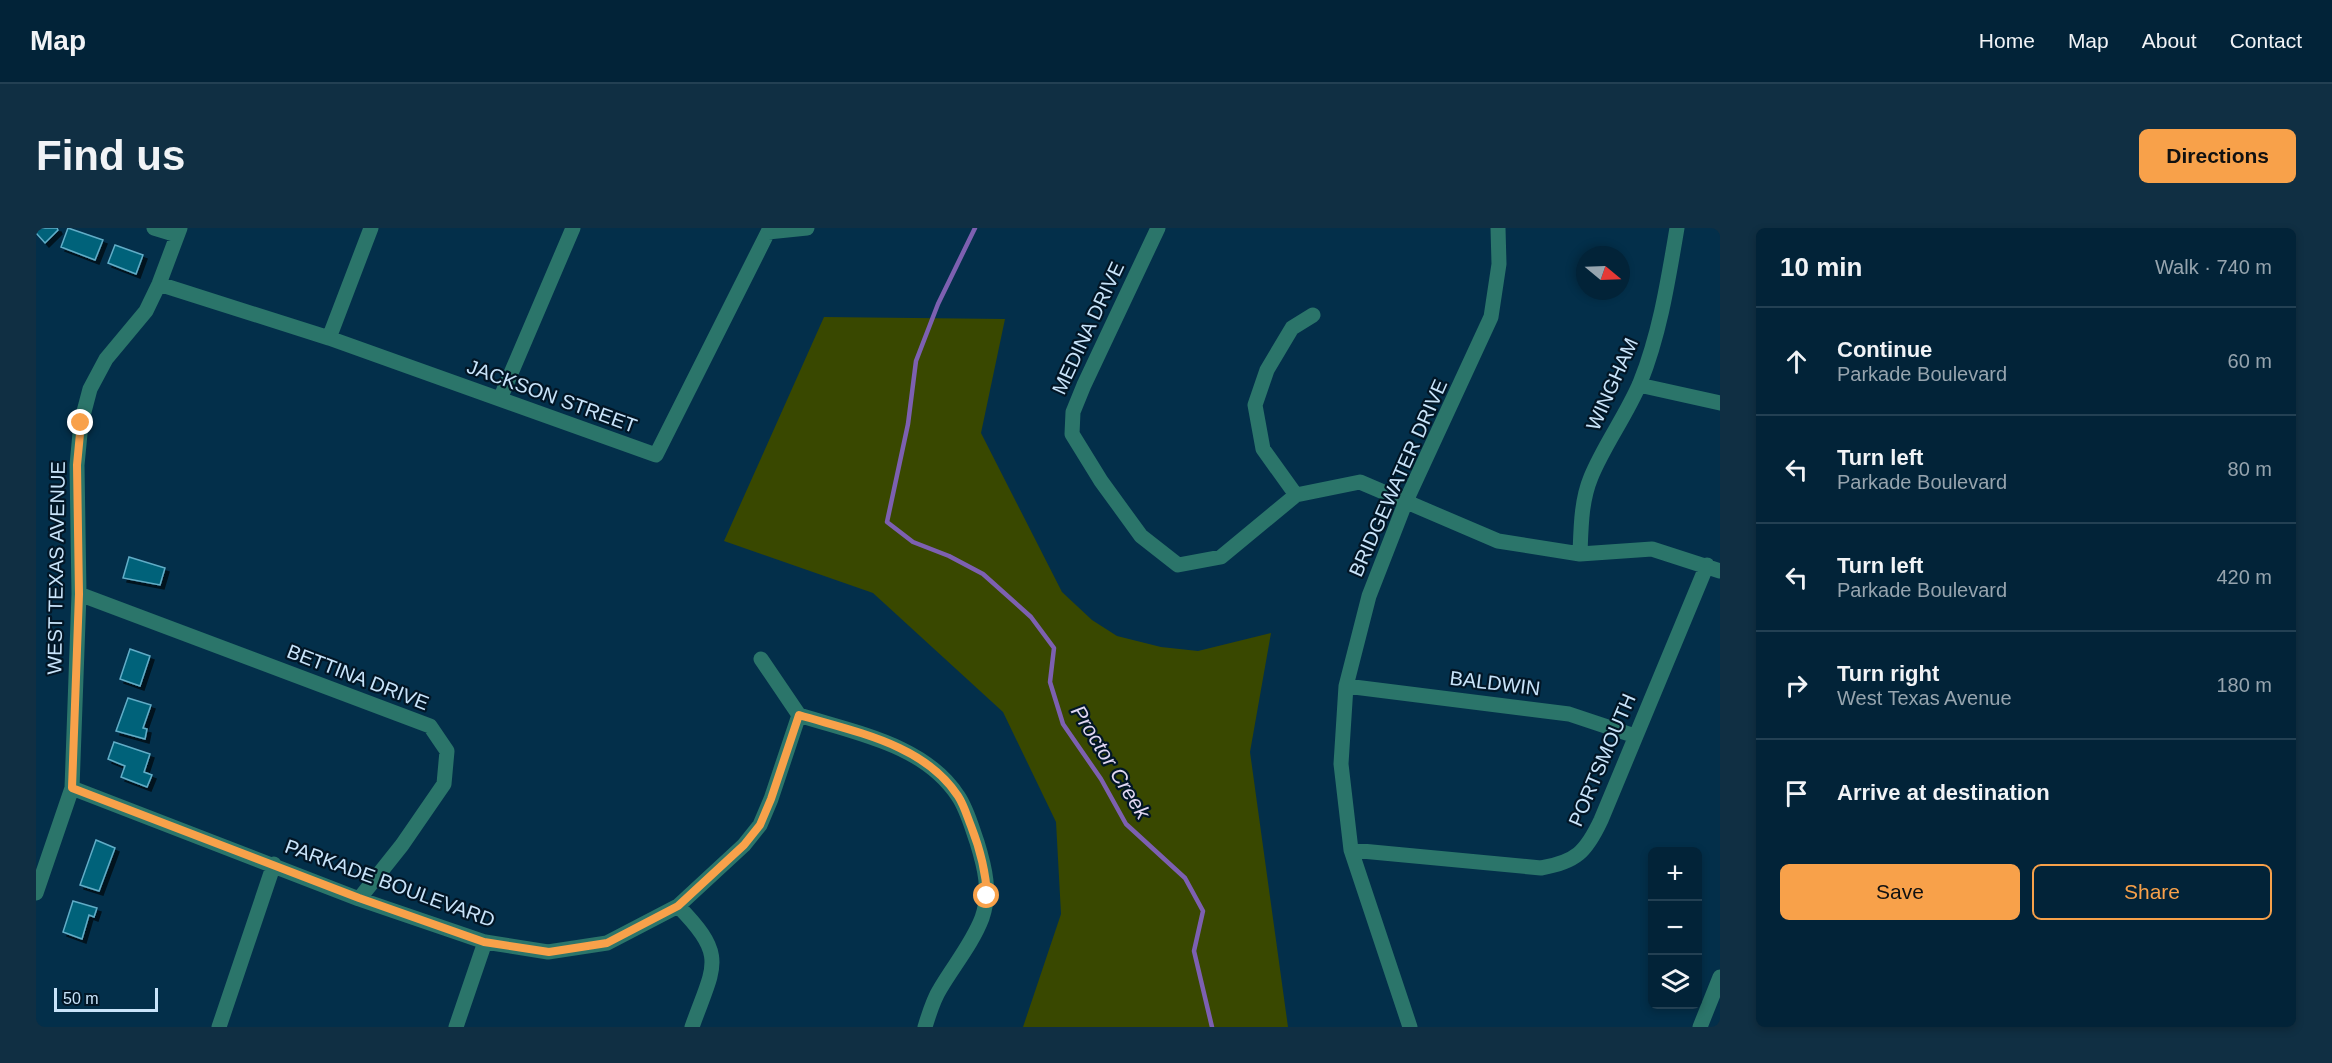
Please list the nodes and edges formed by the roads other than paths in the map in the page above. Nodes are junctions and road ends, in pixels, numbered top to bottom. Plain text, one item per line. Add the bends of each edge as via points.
1 (154, 228) edge
2 (371, 228) edge
3 (573, 228) edge
4 (807, 228) edge
5 (1158, 228) edge
6 (1498, 228) edge
7 (1677, 228) edge
8 (178, 232) edge
9 (159, 284) junction
10 (1312, 315) dead end
11 (329, 338) junction
12 (1639, 385) junction
13 (500, 399) junction
14 (1720, 403) edge
15 (1296, 495) junction
16 (1406, 501) junction
17 (1580, 554) junction
18 (1714, 568) edge
19 (79, 594) junction
20 (761, 659) dead end
21 (1346, 686) junction
22 (799, 715) junction
23 (1635, 736) junction
24 (72, 788) junction
25 (1351, 850) junction
26 (274, 864) junction
27 (36, 893) edge
28 (359, 898) junction
29 (678, 906) junction
30 (484, 942) junction
31 (1720, 977) edge
32 (219, 1027) edge
33 (456, 1027) edge
34 (692, 1027) edge
35 (925, 1027) edge
36 (1410, 1027) edge
37 (1700, 1027) edge

1 - 8 street
2 - 11 street
3 - 13 street
4 - 13 street, JACKSON STREET via 768,232 656,455
5 - 15 street, MEDINA DRIVE via 1084,385 1073,412 1072,434 1141,536 1178,565 1221,557
6 - 16 street, BRIDGEWATER DRIVE via 1499,264 1491,317
7 - 12 street, WINGHAM via 1664,310
8 - 9 street, WEST TEXAS AVENUE
9 - 11 street, JACKSON STREET
9 - 19 street, WEST TEXAS AVENUE via 146,311 106,359 90,389 81,423 77,465
10 - 15 street via 1292,328 1267,370 1255,405 1263,449
11 - 13 street, JACKSON STREET
12 - 14 street
12 - 17 street, WINGHAM via 1591,477 1582,506
15 - 16 street via 1360,482
16 - 17 street via 1498,541
16 - 21 street, BRIDGEWATER DRIVE via 1369,596
17 - 18 street via 1652,549
18 - 23 street, PORTSMOUTH
19 - 24 street, WEST TEXAS AVENUE
19 - 28 street, BETTINA DRIVE via 430,726 447,751 444,784
20 - 22 street
21 - 23 street, BALDWIN via 1569,714
21 - 25 street, BRIDGEWATER DRIVE via 1341,764
22 - 29 street, PARKADE BOULEVARD via 760,825
22 - 35 street via 893,745 943,776 960,798 986,872 987,896 982,917 939,991
23 - 25 street, PORTSMOUTH via 1590,844 1562,864 1541,868
24 - 26 street, PARKADE BOULEVARD
24 - 27 street, WEST TEXAS AVENUE
25 - 36 street, BRIDGEWATER DRIVE
26 - 28 street, PARKADE BOULEVARD
26 - 32 street
28 - 30 street, PARKADE BOULEVARD
29 - 30 street, PARKADE BOULEVARD via 607,943 549,952
29 - 34 street via 702,930 712,949 711,972
30 - 33 street
31 - 37 street

